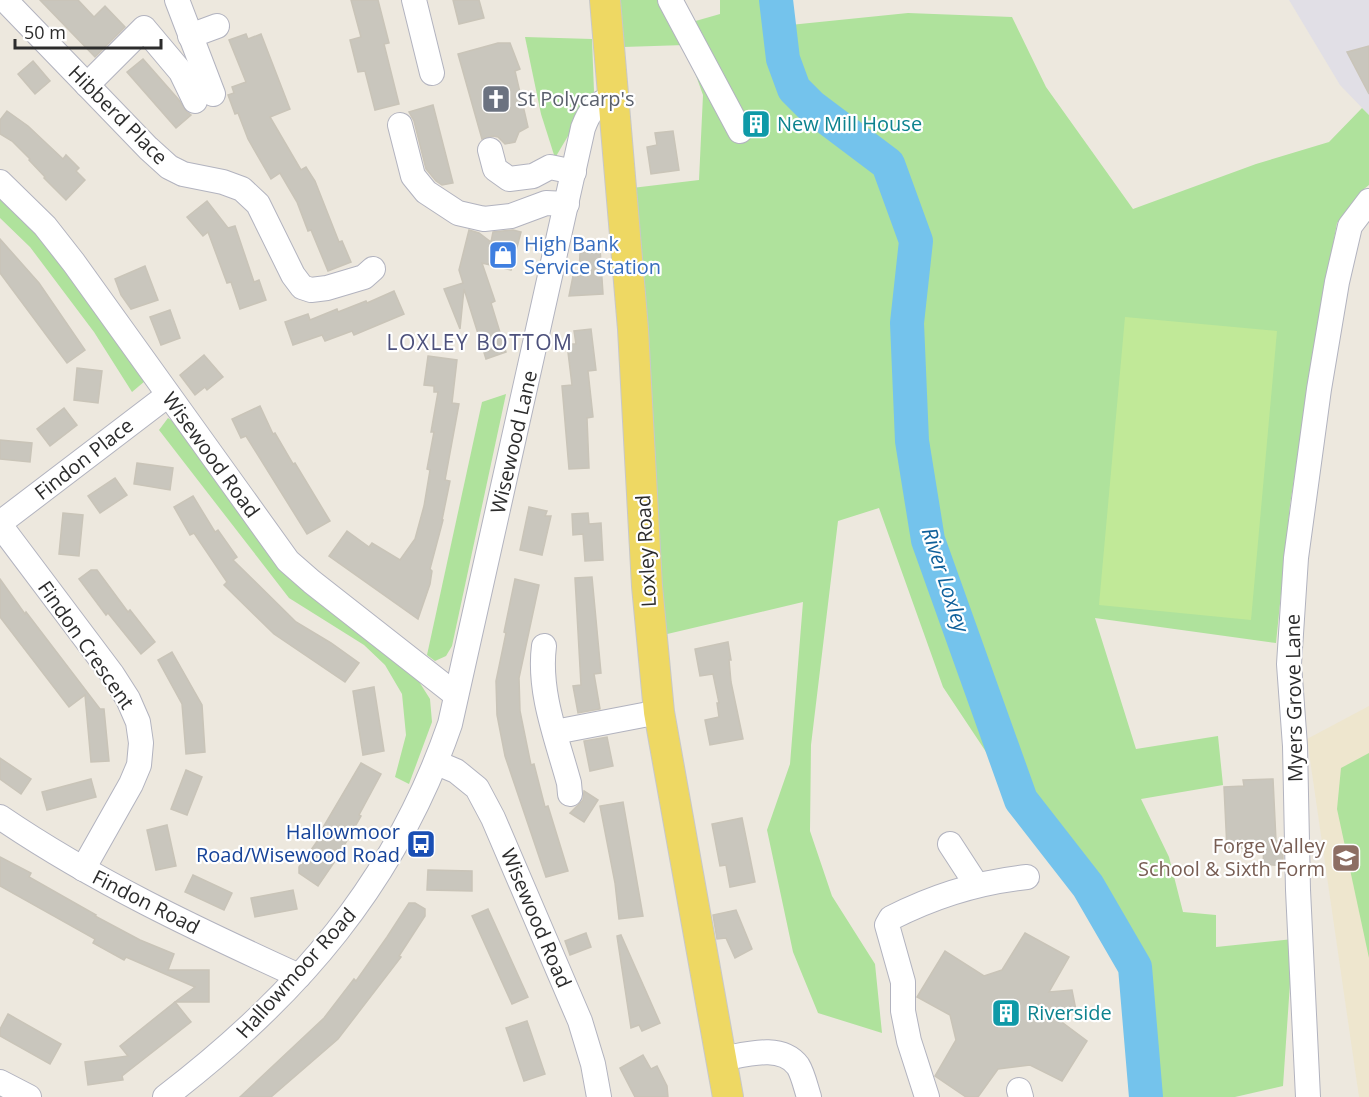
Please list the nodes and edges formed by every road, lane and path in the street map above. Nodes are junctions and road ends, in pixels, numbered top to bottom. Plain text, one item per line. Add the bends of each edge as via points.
1 (5, 0) edge
2 (177, 0) edge
3 (414, 0) edge
4 (605, 0) edge
5 (670, 0) edge
6 (217, 26) dead end
7 (190, 36) junction
8 (432, 73) dead end
9 (87, 85) junction
10 (614, 96) junction
11 (400, 125) dead end
12 (740, 131) dead end
13 (490, 150) dead end
14 (574, 172) junction
15 (0, 182) edge
16 (1369, 201) edge
17 (567, 204) junction
18 (373, 269) dead end
19 (168, 395) junction
20 (0, 524) edge
21 (544, 646) dead end
22 (456, 694) junction
23 (659, 712) junction
24 (555, 732) junction
25 (437, 763) junction
26 (570, 794) dead end
27 (0, 817) edge
28 (950, 844) dead end
29 (83, 869) junction
30 (1027, 877) dead end
31 (976, 884) junction
32 (299, 976) junction
33 (722, 1059) junction
34 (0, 1082) edge
35 (29, 1097) edge
36 (165, 1097) edge
37 (599, 1097) edge
38 (728, 1097) edge
39 (809, 1097) edge
40 (927, 1097) edge
41 (1308, 1097) edge

1 - 9 street, Hibberd Place
2 - 7 street
3 - 8 street
4 - 10 main road, Loxley Road
5 - 12 street
6 - 7 street
7 - 9 street via 204,97 144,28
9 - 18 street, Hibberd Place via 169,167 242,189 258,204 302,287 311,290 338,285 364,277
10 - 14 street, Wisewood Lane via 597,104 588,114
10 - 23 main road, Loxley Road
11 - 17 street via 413,176 426,192 458,213 484,219 511,216 546,203
13 - 14 street via 495,169 509,179 533,176 550,167
14 - 17 street, Wisewood Lane
15 - 19 street, Wisewood Road via 45,226 75,263
16 - 41 street, Myers Grove Lane via 1350,226 1337,282 1296,558 1290,664
17 - 22 street, Wisewood Lane
19 - 20 street, Findon Place
19 - 22 street, Wisewood Road via 288,561
20 - 29 street, Findon Crescent via 112,674 138,722 139,765
21 - 24 street via 543,681
22 - 25 street, Hallowmoor Road
23 - 24 street
23 - 33 main road, Loxley Road
24 - 26 street
25 - 32 street, Hallowmoor Road via 396,846 354,911
25 - 37 street, Wisewood Road via 456,771 477,788 493,818 580,1021
27 - 29 street, Findon Road
28 - 31 street
29 - 32 street, Findon Road
30 - 31 street
31 - 40 street via 909,909 891,918 887,925 903,982 909,1041
32 - 36 street, Hallowmoor Road via 256,1022
33 - 38 main road, Loxley Road
33 - 39 street via 762,1052 783,1055 798,1066
34 - 35 street

